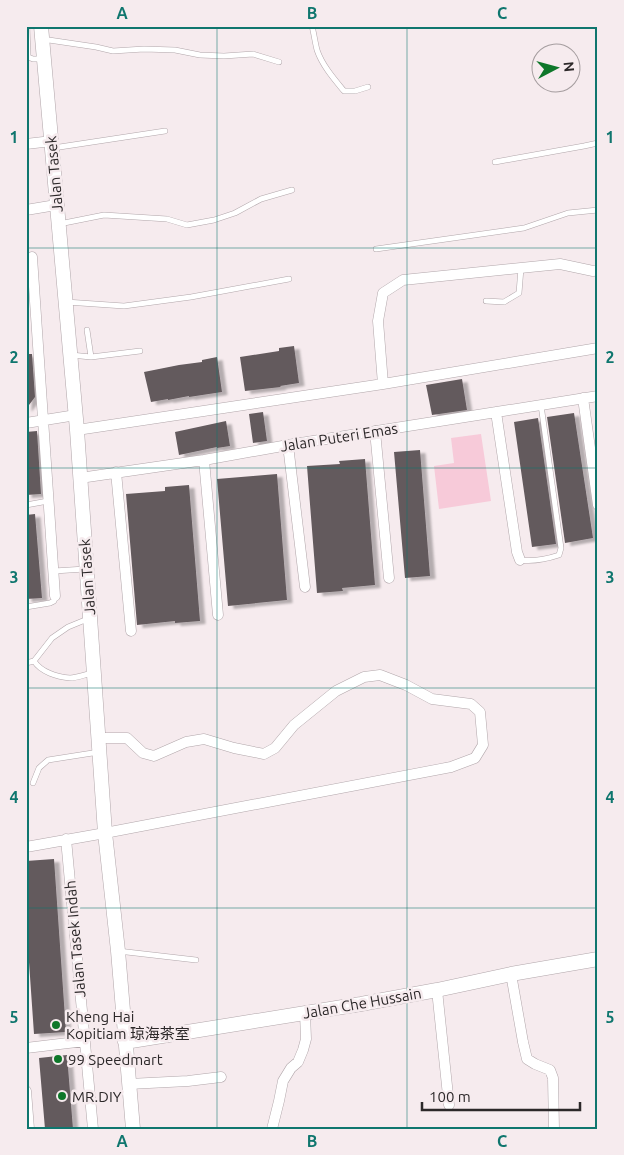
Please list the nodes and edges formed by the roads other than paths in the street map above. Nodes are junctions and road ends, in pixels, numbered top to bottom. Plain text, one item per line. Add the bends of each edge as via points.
1 (27, 26) edge
2 (312, 26) edge
3 (41, 33) edge
4 (44, 58) junction
5 (279, 62) dead end
6 (368, 87) dead end
7 (165, 131) dead end
8 (598, 143) edge
9 (52, 144) junction
10 (27, 146) edge
11 (495, 162) dead end
12 (292, 190) dead end
13 (56, 205) junction
14 (26, 210) edge
15 (598, 210) edge
16 (58, 224) junction
17 (376, 249) dead end
18 (30, 255) dead end
19 (521, 268) junction
20 (598, 270) edge
21 (289, 279) dead end
22 (486, 301) dead end
23 (66, 302) junction
24 (87, 330) dead end
25 (598, 348) edge
26 (140, 351) dead end
27 (70, 355) junction
28 (91, 357) junction
29 (383, 384) junction
30 (598, 396) edge
31 (583, 398) junction
32 (541, 405) junction
33 (496, 412) junction
34 (76, 415) junction
35 (43, 420) junction
36 (26, 423) edge
37 (77, 430) junction
38 (375, 431) junction
39 (288, 445) junction
40 (204, 460) junction
41 (116, 472) junction
42 (80, 478) junction
43 (49, 501) junction
44 (26, 505) edge
45 (598, 505) edge
46 (520, 560) joint
47 (86, 569) junction
48 (53, 571) junction
49 (389, 578) dead end
50 (305, 587) dead end
51 (55, 596) joint
52 (26, 608) edge
53 (218, 615) dead end
54 (90, 618) junction
55 (131, 631) dead end
56 (34, 661) junction
57 (26, 663) edge
58 (94, 673) junction
59 (99, 745) junction
60 (33, 783) dead end
61 (105, 834) junction
62 (66, 839) junction
63 (26, 847) edge
64 (118, 951) junction
65 (598, 959) edge
66 (196, 960) dead end
67 (511, 974) junction
68 (437, 990) junction
69 (305, 1013) junction
70 (85, 1041) junction
71 (125, 1042) junction
72 (26, 1048) edge
73 (221, 1077) dead end
74 (128, 1084) junction
75 (26, 1090) edge
76 (449, 1105) dead end
77 (30, 1129) edge
78 (93, 1129) edge
79 (132, 1129) edge
80 (272, 1129) edge
81 (554, 1129) edge

1 - 4 lane via 28,57
2 - 6 lane via 318,51 344,90
3 - 4 main road, Jalan Tasek
3 - 5 lane via 113,51 175,50 216,56 252,54
4 - 9 main road, Jalan Tasek
7 - 9 lane
8 - 11 lane
9 - 10 street
9 - 13 main road, Jalan Tasek
12 - 16 lane via 261,199 214,220 187,225 167,219 104,215
13 - 14 street
13 - 16 main road, Jalan Tasek
15 - 17 lane via 568,214 524,228
16 - 23 main road, Jalan Tasek
18 - 35 street
19 - 20 street via 560,264
19 - 22 lane via 519,293 504,302
19 - 29 street via 403,280 383,293 378,321
21 - 23 lane via 124,306
23 - 27 main road, Jalan Tasek
24 - 28 lane
25 - 29 street
26 - 28 lane
27 - 28 lane
27 - 34 main road, Jalan Tasek
29 - 37 street
30 - 31 street, Jalan Puteri Emas
31 - 32 street, Jalan Puteri Emas
31 - 45 street
32 - 33 street, Jalan Puteri Emas
32 - 46 lane via 561,548 559,555 546,559
33 - 38 street, Jalan Puteri Emas
33 - 46 street
34 - 35 street
34 - 37 main road, Jalan Tasek
35 - 36 street
35 - 43 street
37 - 42 main road, Jalan Tasek
38 - 39 street, Jalan Puteri Emas
38 - 49 street
39 - 40 street, Jalan Puteri Emas
39 - 50 street
40 - 41 street, Jalan Puteri Emas
40 - 53 street
41 - 42 street, Jalan Puteri Emas
41 - 55 street
42 - 47 main road, Jalan Tasek
43 - 44 lane
43 - 48 street
47 - 48 lane
47 - 54 main road, Jalan Tasek
48 - 51 street
51 - 52 lane via 50,603
54 - 56 lane via 68,626 52,638
54 - 58 main road, Jalan Tasek
56 - 57 lane
56 - 58 lane via 49,673 70,678
58 - 59 main road, Jalan Tasek
59 - 60 lane via 48,760
59 - 61 main road, Jalan Tasek
59 - 61 street via 127,738 143,753 154,756 186,742 204,739 264,754 275,748 294,725 336,690 364,677 380,675 432,699 470,704 480,712 483,745 475,758 451,767
61 - 62 street
61 - 64 main road, Jalan Tasek
62 - 63 street
62 - 70 street, Jalan Tasek Indah
64 - 66 lane
64 - 71 main road, Jalan Tasek
65 - 67 main road, Jalan Che Hussain
67 - 68 main road, Jalan Che Hussain
67 - 81 street via 527,1059 550,1070 554,1078
68 - 69 main road, Jalan Che Hussain
68 - 76 street
69 - 71 main road, Jalan Che Hussain
69 - 80 street via 304,1050 283,1081
70 - 72 street
70 - 78 street, Jalan Tasek Indah
71 - 74 main road, Jalan Tasek
73 - 74 street
74 - 79 main road, Jalan Tasek
75 - 77 street

